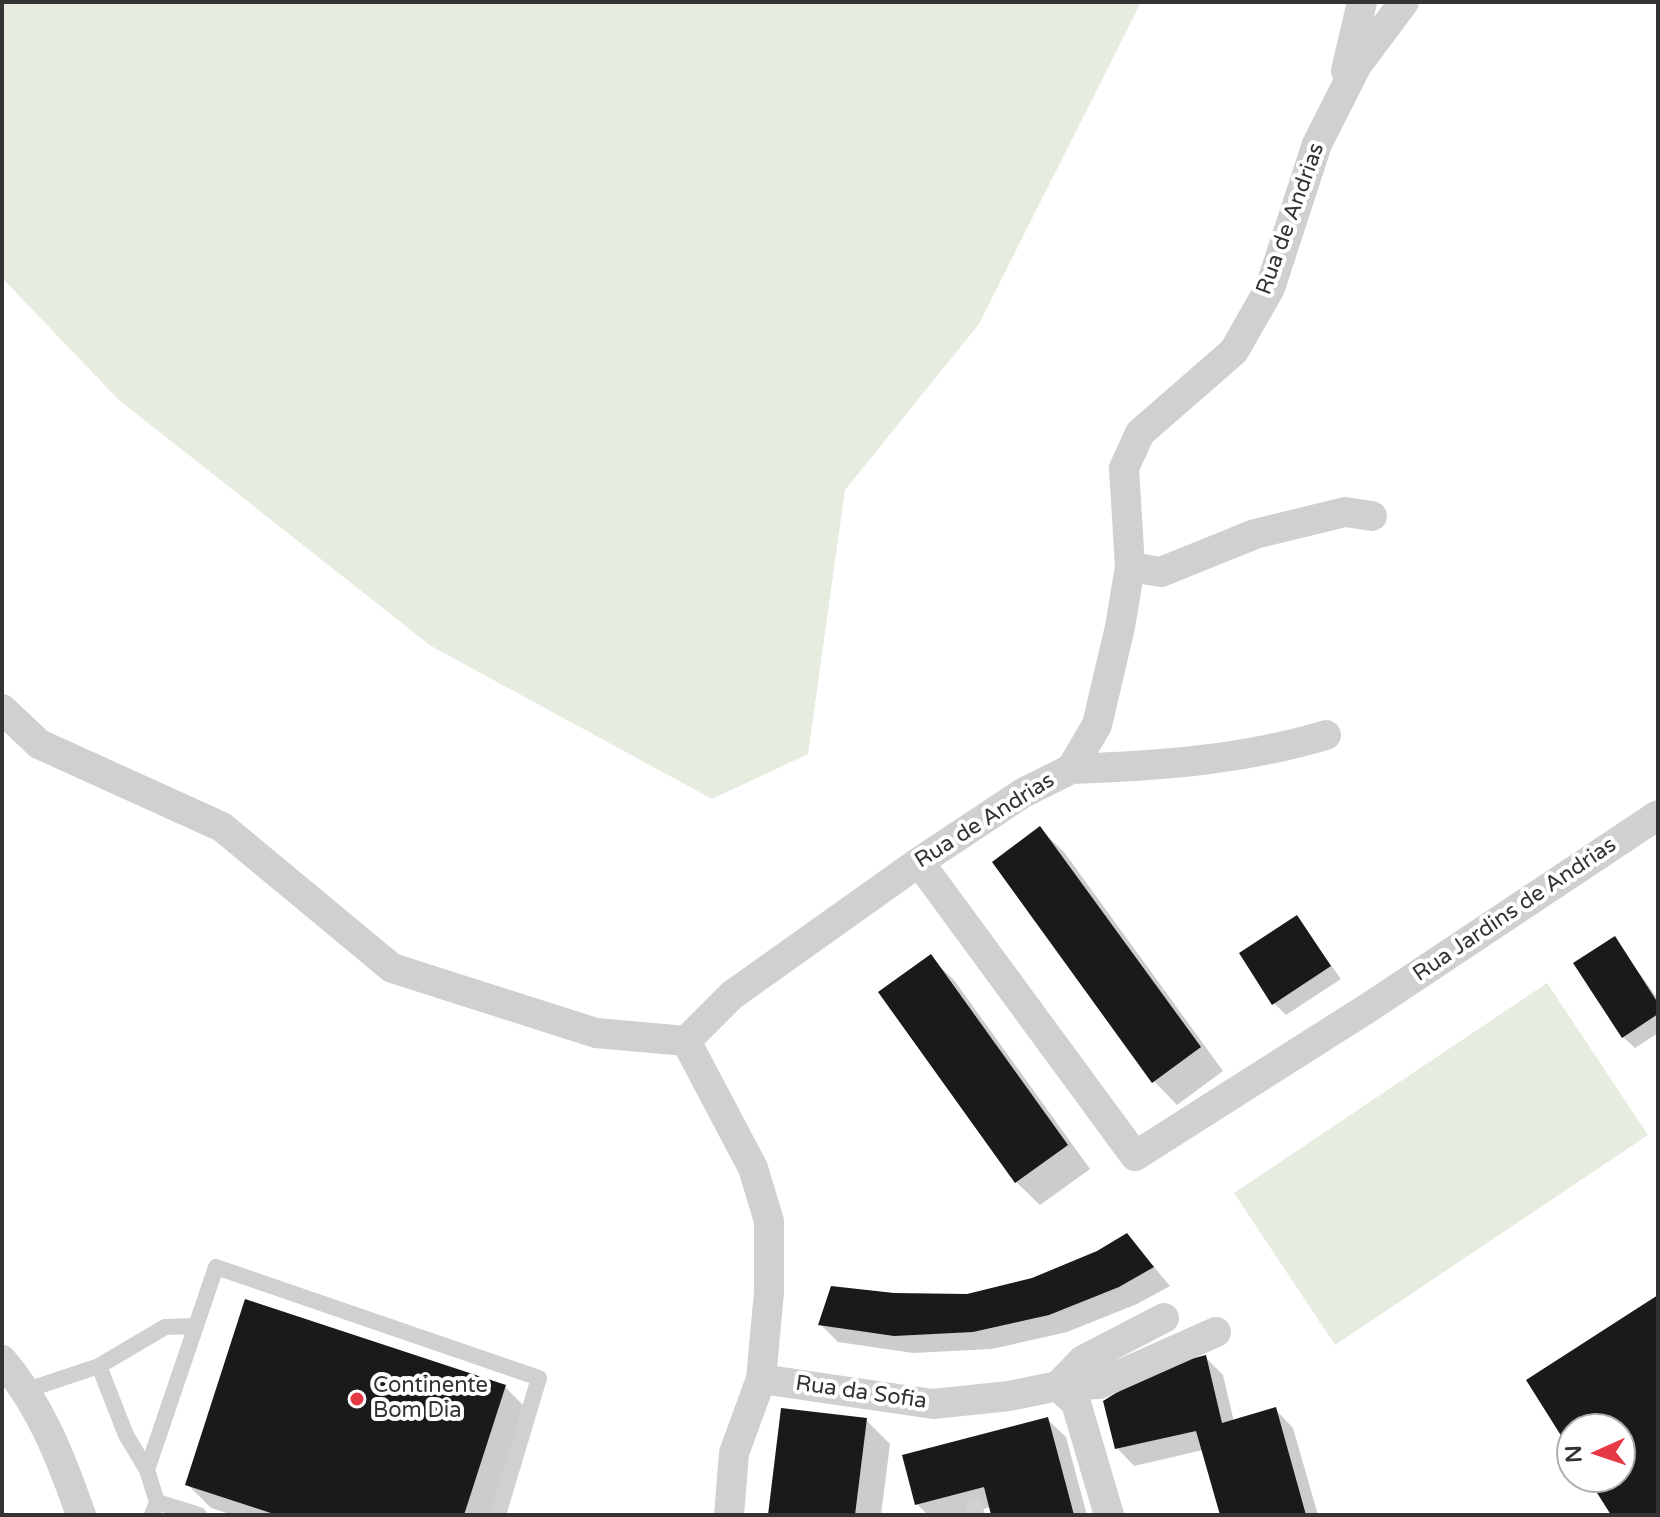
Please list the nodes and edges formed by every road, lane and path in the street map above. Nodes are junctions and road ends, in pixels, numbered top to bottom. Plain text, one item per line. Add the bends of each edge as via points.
1 (1362, 2) edge
2 (1404, 2) edge
3 (1339, 100) junction
4 (1372, 516) dead end
5 (1130, 567) junction
6 (2, 709) edge
7 (1326, 735) dead end
8 (1071, 769) junction
9 (1658, 815) edge
10 (919, 862) junction
11 (686, 1041) junction
12 (1164, 1318) dead end
13 (195, 1326) junction
14 (1216, 1332) dead end
15 (2, 1360) edge
16 (99, 1366) junction
17 (761, 1379) junction
18 (1058, 1386) junction
19 (27, 1390) junction
20 (147, 1470) junction
21 (154, 1508) edge
22 (81, 1515) edge
23 (199, 1515) edge
24 (498, 1515) edge
25 (729, 1515) edge
26 (1109, 1515) edge

1 - 3 street
2 - 3 street, Rua de Andrias via 1357,65
3 - 5 street, Rua de Andrias via 1317,144 1270,288 1234,351 1140,433 1134,445 1124,468
4 - 5 street via 1345,512 1255,534 1161,572
5 - 8 street, Rua de Andrias via 1097,725
6 - 11 street via 39,744 222,827 392,968 596,1033
7 - 8 street via 1284,748 1157,766
8 - 10 street, Rua de Andrias via 1023,793
9 - 10 street, Rua Jardins de Andrias via 1135,1156
10 - 11 street, Rua de Andrias via 732,995
11 - 17 street via 753,1168 769,1221
12 - 18 street via 1083,1360
13 - 16 lane via 165,1327
13 - 20 lane
13 - 24 lane via 216,1267 539,1378
14 - 18 street, Rua da Sofia via 1099,1384
15 - 19 street
16 - 19 lane
16 - 20 lane via 126,1435
17 - 18 street, Rua da Sofia via 933,1404
17 - 25 street via 734,1453
18 - 26 street via 1076,1403
19 - 22 street via 57,1448
20 - 21 lane
21 - 23 lane

